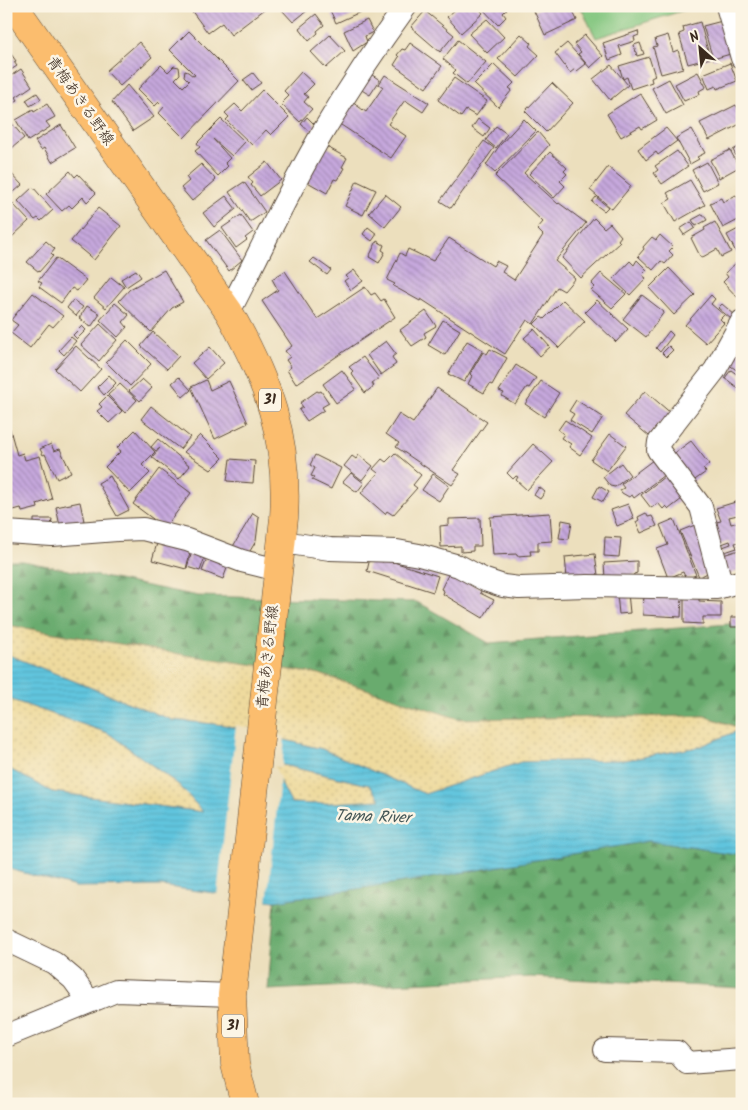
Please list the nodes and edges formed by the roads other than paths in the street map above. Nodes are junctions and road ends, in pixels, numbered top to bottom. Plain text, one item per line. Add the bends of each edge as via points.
1 (14, 6) edge
2 (406, 6) edge
3 (727, 6) edge
4 (742, 58) edge
5 (229, 312) junction
6 (742, 321) edge
7 (6, 532) edge
8 (282, 542) junction
9 (277, 579) junction
10 (734, 583) edge
11 (6, 940) edge
12 (232, 995) junction
13 (89, 1001) junction
14 (6, 1036) edge
15 (605, 1050) dead end
16 (742, 1059) edge
17 (245, 1104) edge

1 - 5 main road, 青梅あきる野線 / 31
2 - 5 street via 324,131
3 - 4 street
5 - 8 main road, 青梅あきる野線 / 31 via 254,360 273,408 286,480
6 - 10 street via 715,370 660,442 658,450 700,507 720,579
7 - 9 street via 52,535 143,530 188,540 242,560
8 - 9 main road, 青梅あきる野線 / 31
8 - 10 street via 330,549 397,550 458,566 486,580 519,588 717,588
9 - 12 main road, 青梅あきる野線 / 31
11 - 13 street via 54,963 73,979
12 - 13 street via 116,991
12 - 17 main road, 青梅あきる野線 / 31 via 236,1064
13 - 14 street
15 - 16 street via 677,1052 687,1063

